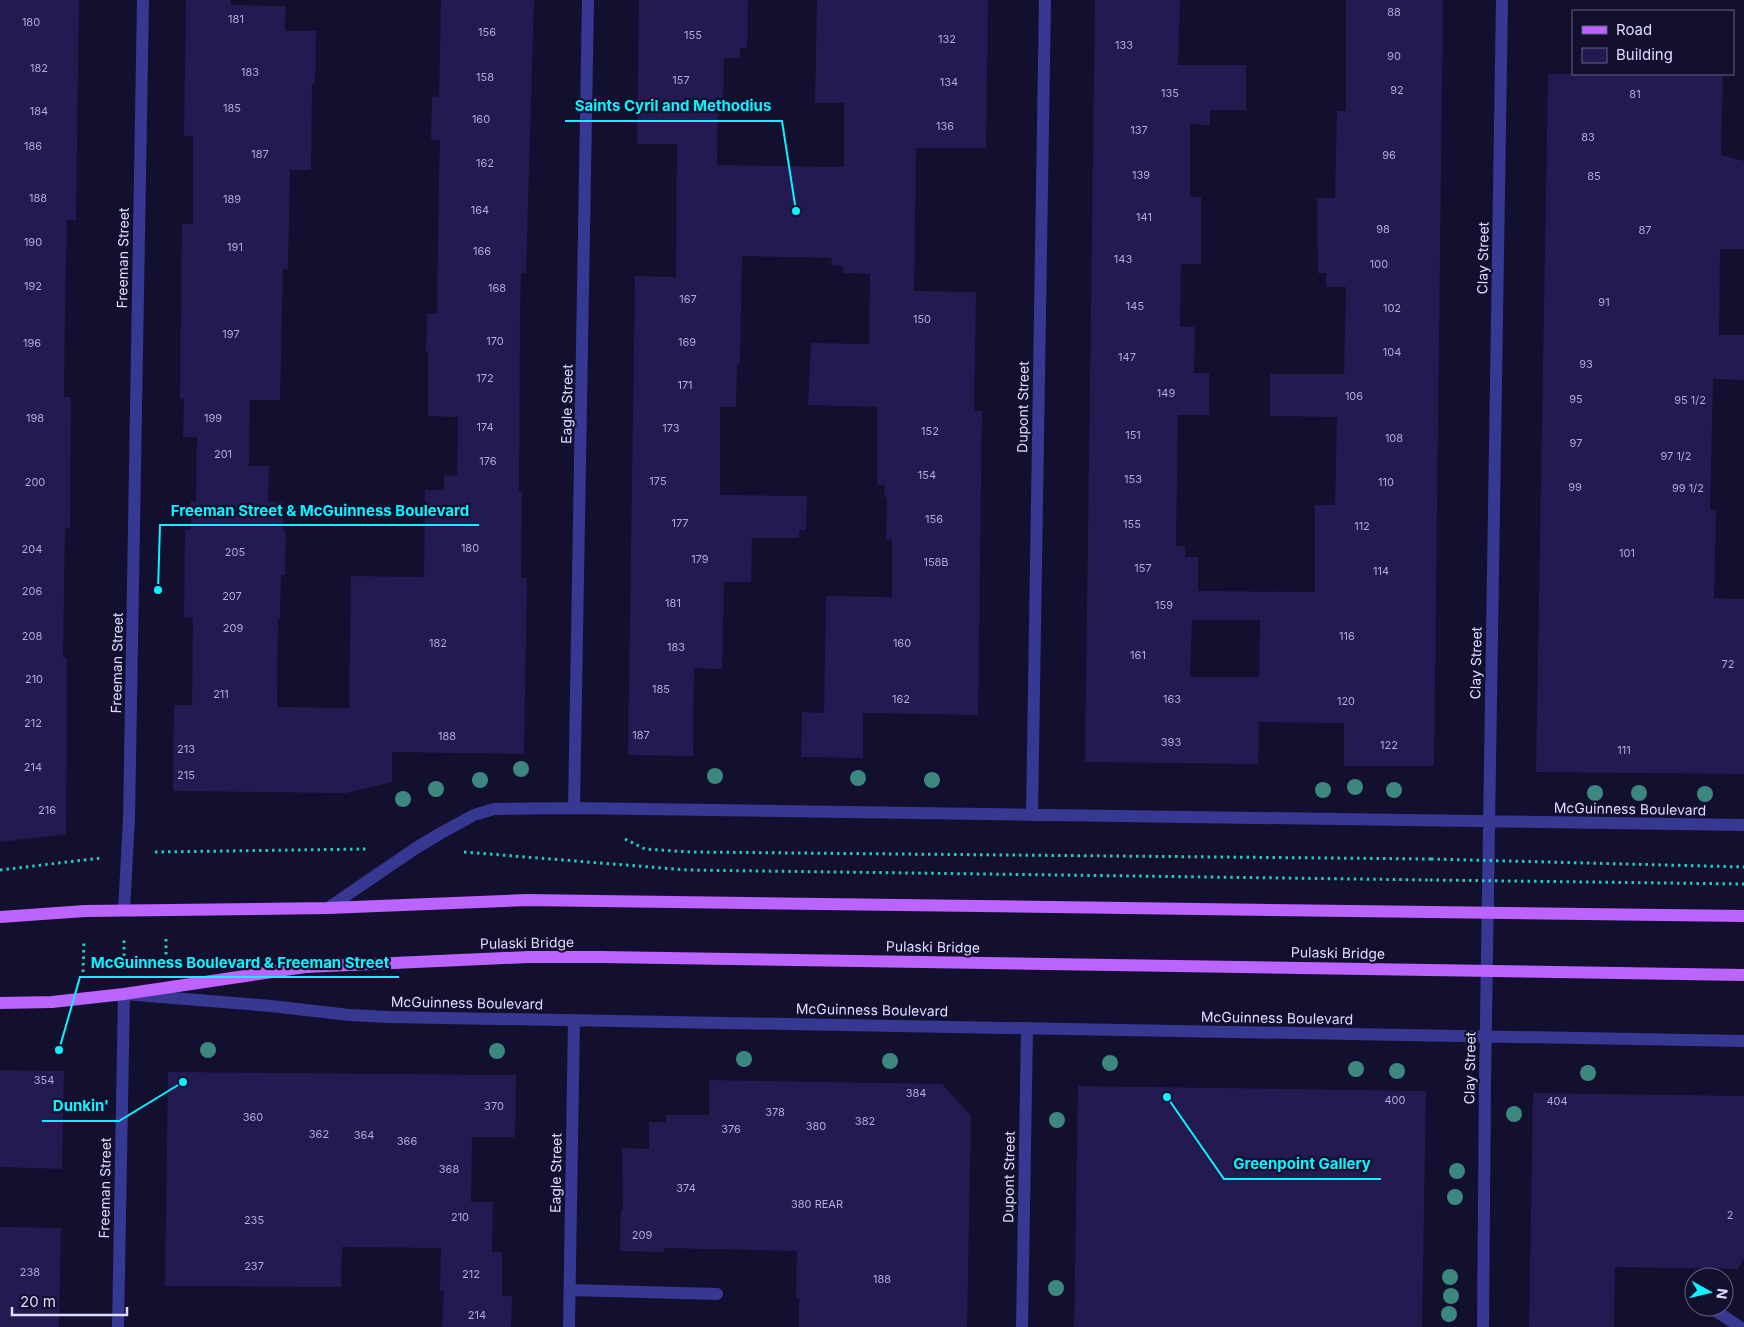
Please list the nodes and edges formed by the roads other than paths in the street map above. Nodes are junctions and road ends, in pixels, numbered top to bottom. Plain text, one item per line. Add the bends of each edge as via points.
1 (143, 0) edge
2 (588, 0) edge
3 (1045, 0) edge
4 (1502, 0) edge
5 (574, 808) junction
6 (1032, 815) junction
7 (1490, 822) junction
8 (1744, 825) edge
9 (328, 908) junction
10 (124, 910) junction
11 (1744, 916) edge
12 (0, 917) edge
13 (1744, 974) edge
14 (124, 994) junction
15 (0, 1003) edge
16 (574, 1020) junction
17 (1027, 1028) junction
18 (1486, 1038) junction
19 (1744, 1041) edge
20 (570, 1290) junction
21 (718, 1294) dead end
22 (1725, 1317) edge
23 (118, 1327) edge
24 (569, 1327) edge
25 (1022, 1327) edge
26 (1482, 1327) edge
27 (1740, 1327) edge

1 - 10 street, Freeman Street
2 - 5 street, Eagle Street
3 - 6 street, Dupont Street
4 - 7 street, Clay Street
5 - 6 street, McGuinness Boulevard
5 - 9 street, McGuinness Boulevard via 494,809 474,815 424,843
6 - 7 street, McGuinness Boulevard
7 - 8 street, McGuinness Boulevard
7 - 18 street, Clay Street
9 - 10 main road
9 - 11 main road, bridge via 526,900
10 - 12 main road
13 - 14 main road, Pulaski Bridge, bridge via 528,957 305,967
14 - 15 main road, McGuinness Boulevard via 52,1002
14 - 16 street, McGuinness Boulevard via 349,1015
14 - 23 street, Freeman Street
16 - 17 street, McGuinness Boulevard
16 - 20 street, Eagle Street
17 - 18 street, McGuinness Boulevard
17 - 25 street, Dupont Street
18 - 19 street, McGuinness Boulevard
18 - 26 street, Clay Street
20 - 21 street
20 - 24 street, Eagle Street
22 - 27 street

